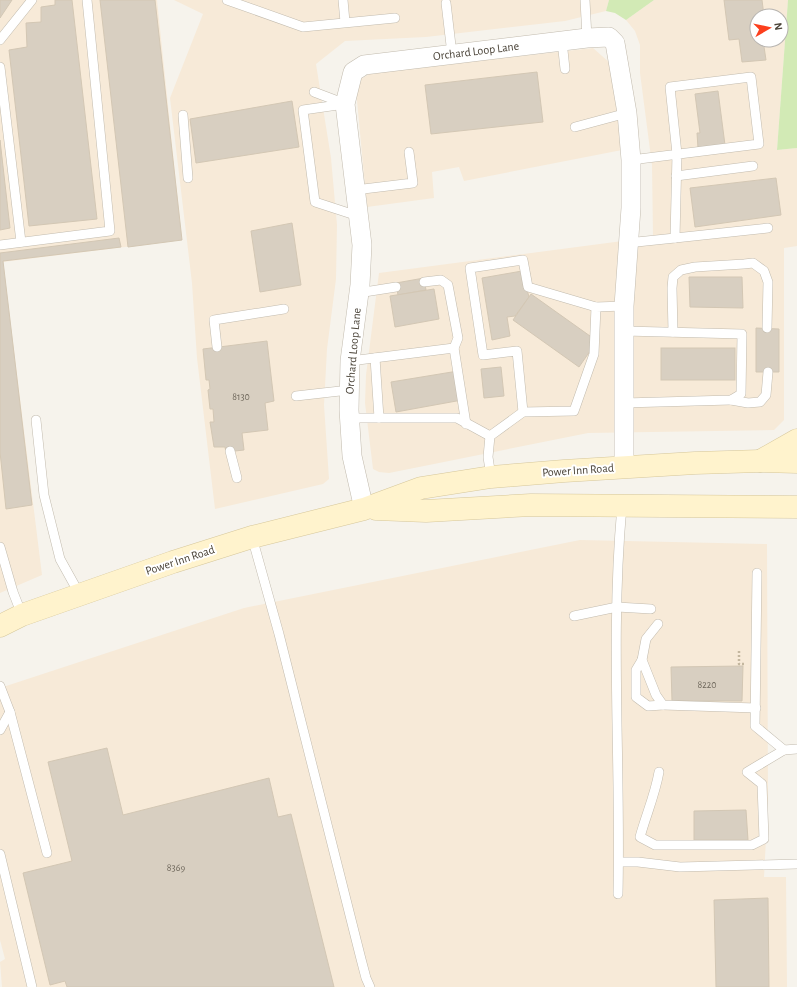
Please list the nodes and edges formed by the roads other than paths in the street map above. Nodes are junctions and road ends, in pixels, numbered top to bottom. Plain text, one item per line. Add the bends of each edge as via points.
1 (32, 0) edge
2 (87, 0) edge
3 (227, 0) edge
4 (343, 0) edge
5 (585, 0) edge
6 (446, 4) dead end
7 (395, 18) dead end
8 (345, 22) junction
9 (587, 38) junction
10 (0, 40) edge
11 (562, 41) junction
12 (452, 54) junction
13 (0, 67) edge
14 (565, 69) dead end
15 (314, 92) dead end
16 (345, 104) junction
17 (627, 113) junction
18 (183, 115) dead end
19 (575, 127) dead end
20 (409, 152) dead end
21 (677, 154) junction
22 (631, 160) junction
23 (753, 166) dead end
24 (676, 176) junction
25 (188, 178) dead end
26 (355, 190) junction
27 (358, 216) junction
28 (768, 228) dead end
29 (675, 238) junction
30 (21, 242) junction
31 (627, 243) junction
32 (0, 245) edge
33 (424, 282) dead end
34 (396, 287) dead end
35 (358, 294) junction
36 (624, 306) junction
37 (596, 307) junction
38 (284, 309) dead end
39 (767, 328) dead end
40 (624, 331) junction
41 (673, 332) junction
42 (217, 347) dead end
43 (454, 348) junction
44 (375, 358) junction
45 (350, 361) junction
46 (768, 372) dead end
47 (349, 390) junction
48 (296, 396) dead end
49 (731, 400) junction
50 (624, 402) junction
51 (523, 412) junction
52 (350, 418) junction
53 (379, 418) junction
54 (36, 420) dead end
55 (466, 424) junction
56 (490, 436) junction
57 (797, 440) edge
58 (230, 451) dead end
59 (760, 461) junction
60 (797, 462) edge
61 (624, 467) junction
62 (491, 477) junction
63 (237, 478) dead end
64 (622, 506) junction
65 (797, 507) edge
66 (364, 509) junction
67 (252, 537) junction
68 (0, 547) edge
69 (757, 573) dead end
70 (80, 594) junction
71 (617, 607) junction
72 (651, 609) dead end
73 (22, 616) junction
74 (574, 616) dead end
75 (658, 624) dead end
76 (0, 626) edge
77 (642, 660) junction
78 (0, 686) edge
79 (663, 705) junction
80 (756, 708) junction
81 (10, 712) junction
82 (0, 730) edge
83 (797, 749) edge
84 (784, 750) junction
85 (659, 772) dead end
86 (47, 853) dead end
87 (0, 854) edge
88 (619, 862) junction
89 (797, 864) edge
90 (618, 894) dead end
91 (32, 987) edge
92 (370, 987) edge

1 - 10 lane
2 - 30 lane via 110,231
3 - 8 lane via 303,28
4 - 8 lane
5 - 9 lane
6 - 12 lane
7 - 8 lane
9 - 11 street, Orchard Loop Lane
9 - 17 street, Orchard Loop Lane via 609,37 615,43
11 - 12 street, Orchard Loop Lane
11 - 14 lane
12 - 16 street, Orchard Loop Lane via 364,65 353,72
13 - 30 lane
15 - 16 lane
16 - 26 street, Orchard Loop Lane
16 - 27 lane via 303,110 309,163 315,202
17 - 19 lane
17 - 22 street, Orchard Loop Lane
18 - 25 lane
20 - 26 lane via 413,183
21 - 21 lane via 759,144 751,77 670,87
21 - 22 lane
21 - 24 lane
22 - 31 street, Orchard Loop Lane via 631,208
23 - 24 lane
24 - 29 lane
26 - 27 street, Orchard Loop Lane
27 - 35 street, Orchard Loop Lane via 362,245
28 - 29 lane
29 - 31 lane
30 - 32 lane
31 - 36 street, Orchard Loop Lane
33 - 43 lane via 441,280 448,285 458,338
34 - 35 lane
35 - 45 street, Orchard Loop Lane
36 - 37 lane
36 - 40 street, Orchard Loop Lane
37 - 51 lane via 594,354 574,412
37 - 51 lane via 528,287 523,260 470,268 483,355 517,351
38 - 42 lane via 214,320
39 - 41 lane via 768,282 764,271 753,263 681,270 673,277
40 - 41 lane
40 - 50 street, Orchard Loop Lane
41 - 49 lane via 742,334 741,394
43 - 44 lane
43 - 55 lane
44 - 45 lane
44 - 53 lane
45 - 47 street, Orchard Loop Lane
46 - 49 lane via 766,395 760,402
47 - 48 lane
47 - 52 street, Orchard Loop Lane
49 - 50 lane
50 - 61 street, Orchard Loop Lane
51 - 56 lane
52 - 53 lane
52 - 66 street, Orchard Loop Lane via 352,456
53 - 55 lane via 456,418
54 - 70 lane via 44,495 60,558
55 - 56 lane
56 - 62 lane via 488,457
57 - 59 main road
58 - 63 lane
59 - 60 main road, Power Inn Road
59 - 61 main road, Power Inn Road
61 - 62 main road, Power Inn Road
62 - 66 main road, Power Inn Road via 421,488
64 - 65 main road, Power Inn Road
64 - 66 main road, Power Inn Road via 531,505 426,511
64 - 71 lane
66 - 67 main road, Power Inn Road
67 - 70 main road, Power Inn Road
67 - 92 lane
68 - 73 lane
69 - 80 lane
70 - 73 main road, Power Inn Road
71 - 72 lane
71 - 74 lane
71 - 88 lane
73 - 76 main road, Power Inn Road
75 - 77 lane via 646,639
77 - 79 lane via 656,695
77 - 79 lane via 636,670 636,697 648,706
78 - 81 lane
79 - 80 lane
80 - 84 lane via 755,726
81 - 82 lane
81 - 86 lane
83 - 84 lane
84 - 85 lane via 747,772 762,784 764,839 752,845 655,845 640,837 646,812 655,794
87 - 91 lane
88 - 89 lane via 680,867
88 - 90 lane

